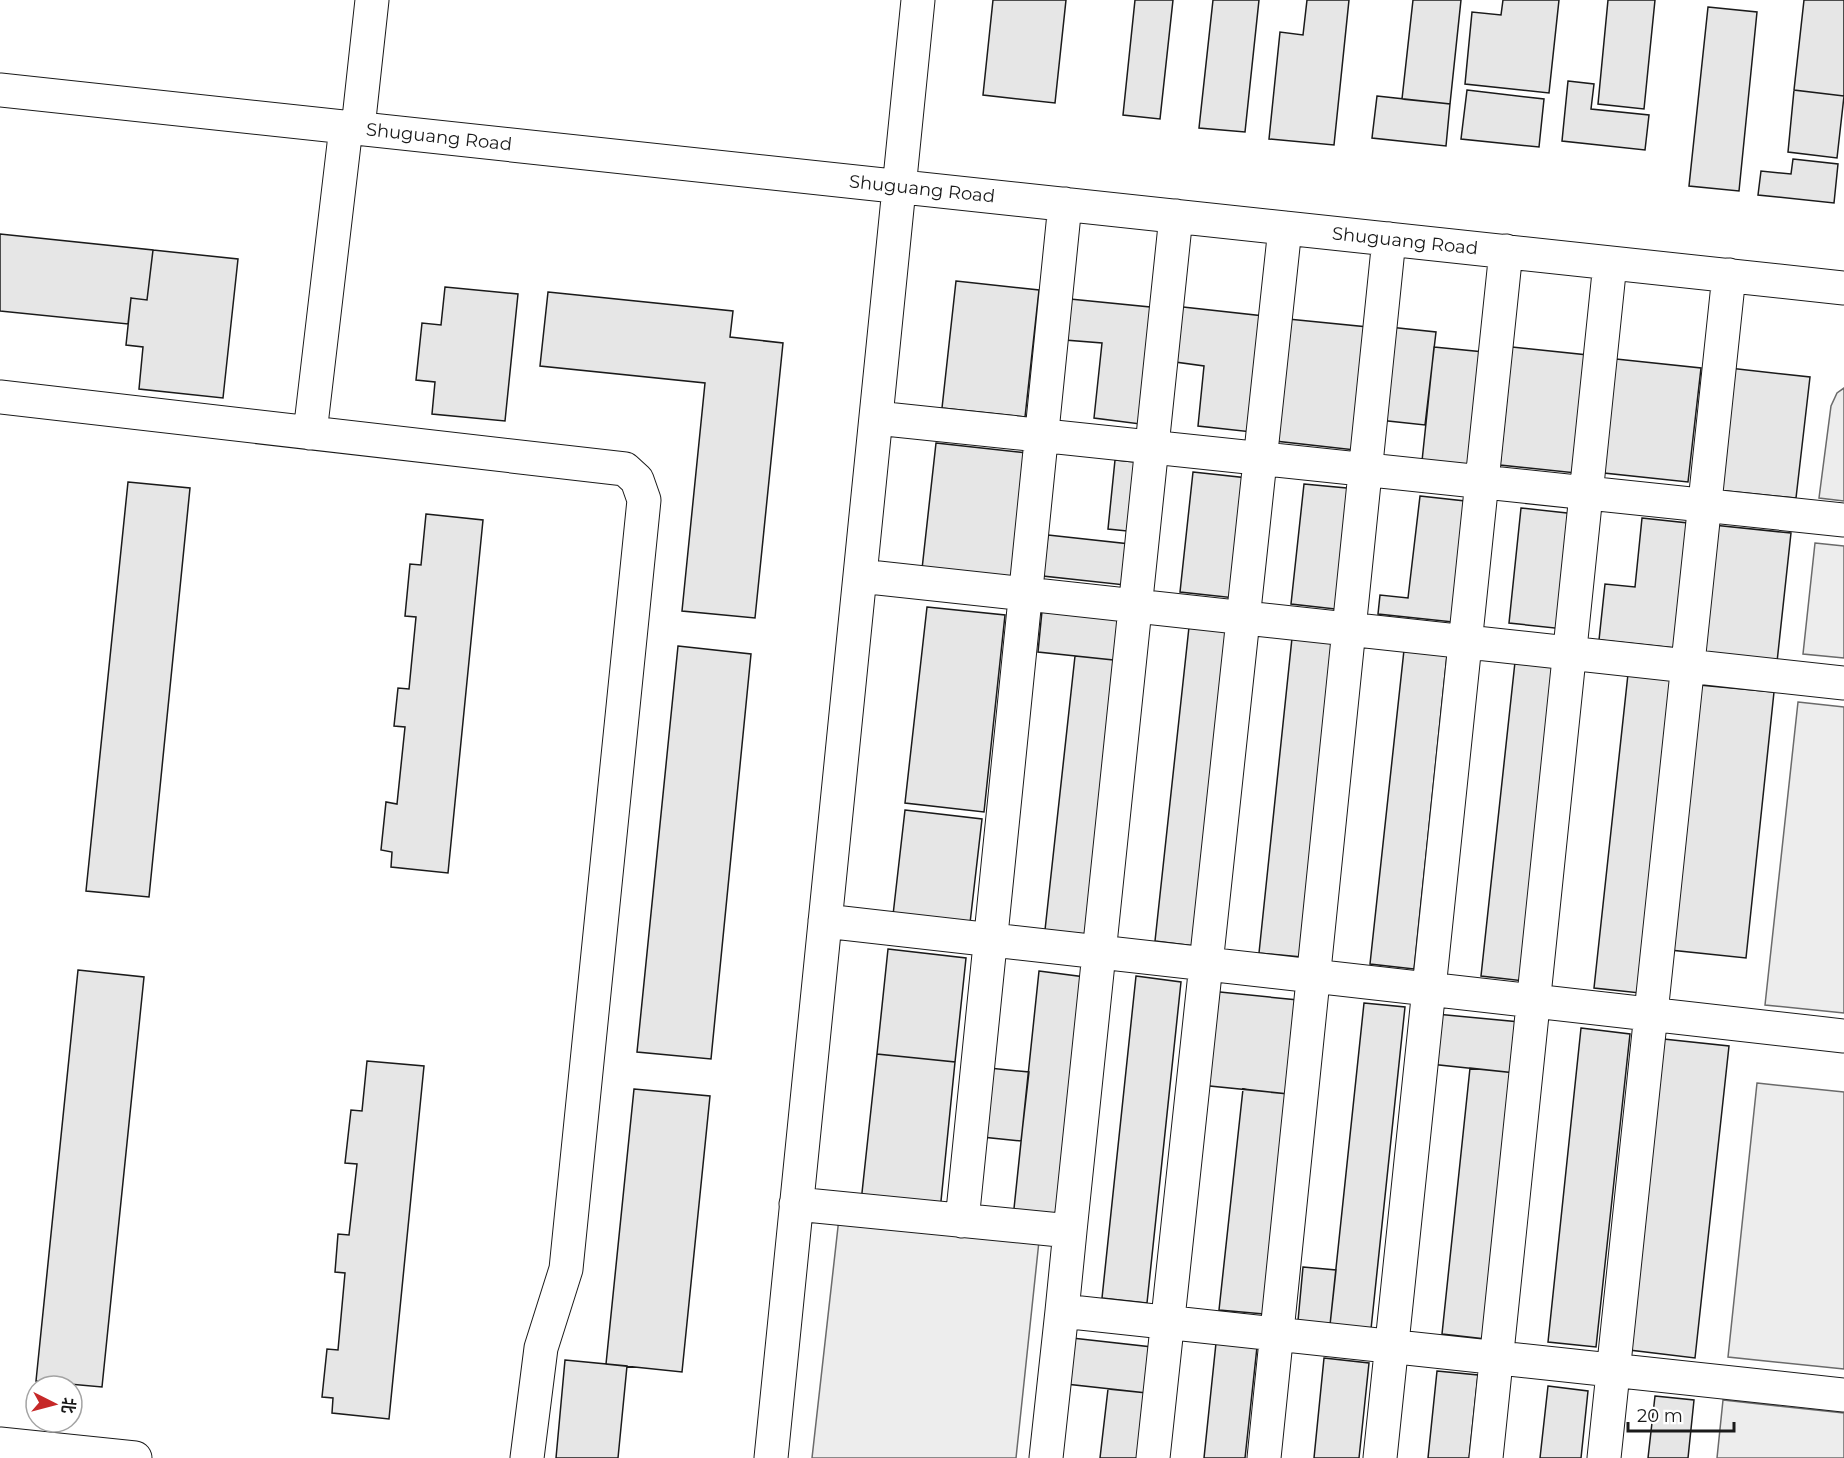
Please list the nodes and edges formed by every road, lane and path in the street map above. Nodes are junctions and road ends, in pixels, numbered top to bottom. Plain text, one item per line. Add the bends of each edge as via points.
1 (372, 0) edge
2 (918, 0) edge
3 (0, 90) edge
4 (352, 128) junction
5 (899, 187) junction
6 (1065, 204) junction
7 (1176, 216) junction
8 (1285, 228) junction
9 (1389, 239) junction
10 (1506, 251) junction
11 (1610, 263) junction
12 (1729, 275) junction
13 (1844, 288) edge
14 (0, 397) edge
15 (876, 418) junction
16 (310, 433) junction
17 (1042, 435) junction
18 (1152, 447) junction
19 (1260, 458) junction
20 (1366, 470) junction
21 (1482, 482) junction
22 (1586, 493) junction
23 (1705, 506) junction
24 (1844, 520) edge
25 (860, 576) junction
26 (1026, 594) junction
27 (1136, 606) junction
28 (1243, 617) junction
29 (1350, 629) junction
30 (1465, 641) junction
31 (1569, 653) junction
32 (1688, 666) junction
33 (1844, 683) edge
34 (825, 921) junction
35 (990, 939) junction
36 (1099, 952) junction
37 (1206, 963) junction
38 (1314, 976) junction
39 (1429, 989) junction
40 (1533, 1001) junction
41 (1651, 1014) junction
42 (1844, 1036) edge
43 (796, 1204) junction
44 (962, 1221) junction
45 (1070, 1232) junction
46 (1062, 1311) junction
47 (1167, 1322) junction
48 (1277, 1334) junction
49 (1391, 1346) junction
50 (1497, 1358) junction
51 (1613, 1370) junction
52 (1844, 1395) edge
53 (0, 1444) edge
54 (135, 1458) edge
55 (527, 1458) edge
56 (771, 1458) edge
57 (1046, 1458) edge
58 (1153, 1458) edge
59 (1264, 1458) edge
60 (1380, 1458) edge
61 (1486, 1458) edge
62 (1604, 1458) edge

1 - 4 street
2 - 5 street
3 - 4 street, Shuguang Road
4 - 5 street, Shuguang Road
4 - 16 street
5 - 6 street, Shuguang Road
5 - 15 street
6 - 7 street, Shuguang Road
6 - 17 street
7 - 8 street, Shuguang Road
7 - 18 street
8 - 9 street, Shuguang Road
8 - 19 street
9 - 10 street, Shuguang Road
9 - 20 street
10 - 11 street, Shuguang Road
10 - 21 street
11 - 12 street, Shuguang Road
11 - 22 street
12 - 13 street, Shuguang Road
12 - 23 street
14 - 16 street
15 - 17 street
15 - 25 street
16 - 55 street via 625,469 637,480 644,500 566,1269 541,1348
17 - 18 street
17 - 26 street
18 - 19 street
18 - 27 street
19 - 20 street
19 - 28 street
20 - 21 street
20 - 29 street
21 - 22 street
21 - 30 street
22 - 23 street
22 - 31 street
23 - 24 street
23 - 32 street
25 - 26 street
25 - 34 street
26 - 27 street
26 - 35 street
27 - 28 street
27 - 36 street
28 - 29 street
28 - 37 street
29 - 30 street
29 - 38 street
30 - 31 street
30 - 39 street
31 - 32 street
31 - 40 street
32 - 33 street
32 - 41 street
34 - 35 street
34 - 43 street
35 - 36 street
35 - 44 street
36 - 37 street
36 - 45 street
37 - 38 street
37 - 47 street
38 - 39 street
38 - 48 street
39 - 40 street
39 - 49 street
40 - 41 street
40 - 50 street
41 - 42 street
41 - 51 street
43 - 44 street
43 - 56 street
44 - 45 street
45 - 46 street
46 - 47 street
46 - 57 street
47 - 48 street
47 - 58 street
48 - 49 street
48 - 59 street
49 - 50 street
49 - 60 street
50 - 51 street
50 - 61 street
51 - 52 street
51 - 62 street
53 - 54 street

